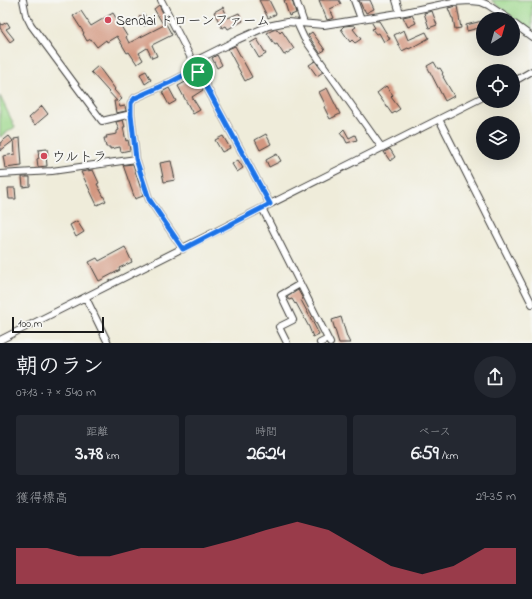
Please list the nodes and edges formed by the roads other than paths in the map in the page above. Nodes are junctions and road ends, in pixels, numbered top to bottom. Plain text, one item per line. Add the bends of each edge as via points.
1 (23, 0) edge
2 (161, 0) edge
3 (296, 0) edge
4 (354, 0) edge
5 (396, 0) edge
6 (482, 1) edge
7 (400, 12) junction
8 (498, 12) edge
9 (361, 19) junction
10 (297, 22) junction
11 (304, 23) junction
12 (520, 28) edge
13 (532, 37) edge
14 (193, 62) junction
15 (532, 73) edge
16 (520, 79) edge
17 (476, 100) edge
18 (131, 114) junction
19 (439, 119) junction
20 (382, 148) junction
21 (136, 159) junction
22 (0, 174) edge
23 (270, 204) junction
24 (262, 208) junction
25 (183, 249) junction
26 (300, 284) junction
27 (86, 298) junction
28 (532, 304) edge
29 (0, 340) edge
30 (329, 341) edge
31 (108, 343) edge
32 (287, 343) edge
33 (320, 343) edge

1 - 18 street via 31,25 102,121
2 - 14 street
3 - 11 street
4 - 9 street
5 - 7 street
6 - 7 street via 453,2
6 - 8 street
7 - 9 street
9 - 11 street via 324,25
10 - 11 street
10 - 14 street via 268,26
10 - 20 street via 304,38
12 - 13 street
14 - 18 street via 190,72 135,98 131,103
14 - 23 street
15 - 16 street
17 - 19 street
18 - 21 street
19 - 20 street
19 - 28 street
20 - 23 street
21 - 22 street via 52,171
21 - 25 street via 149,199
23 - 24 street
24 - 25 street
24 - 26 street
25 - 27 street
26 - 30 street
26 - 32 street via 280,294 293,320 279,327
27 - 29 street
27 - 31 street
30 - 33 street

